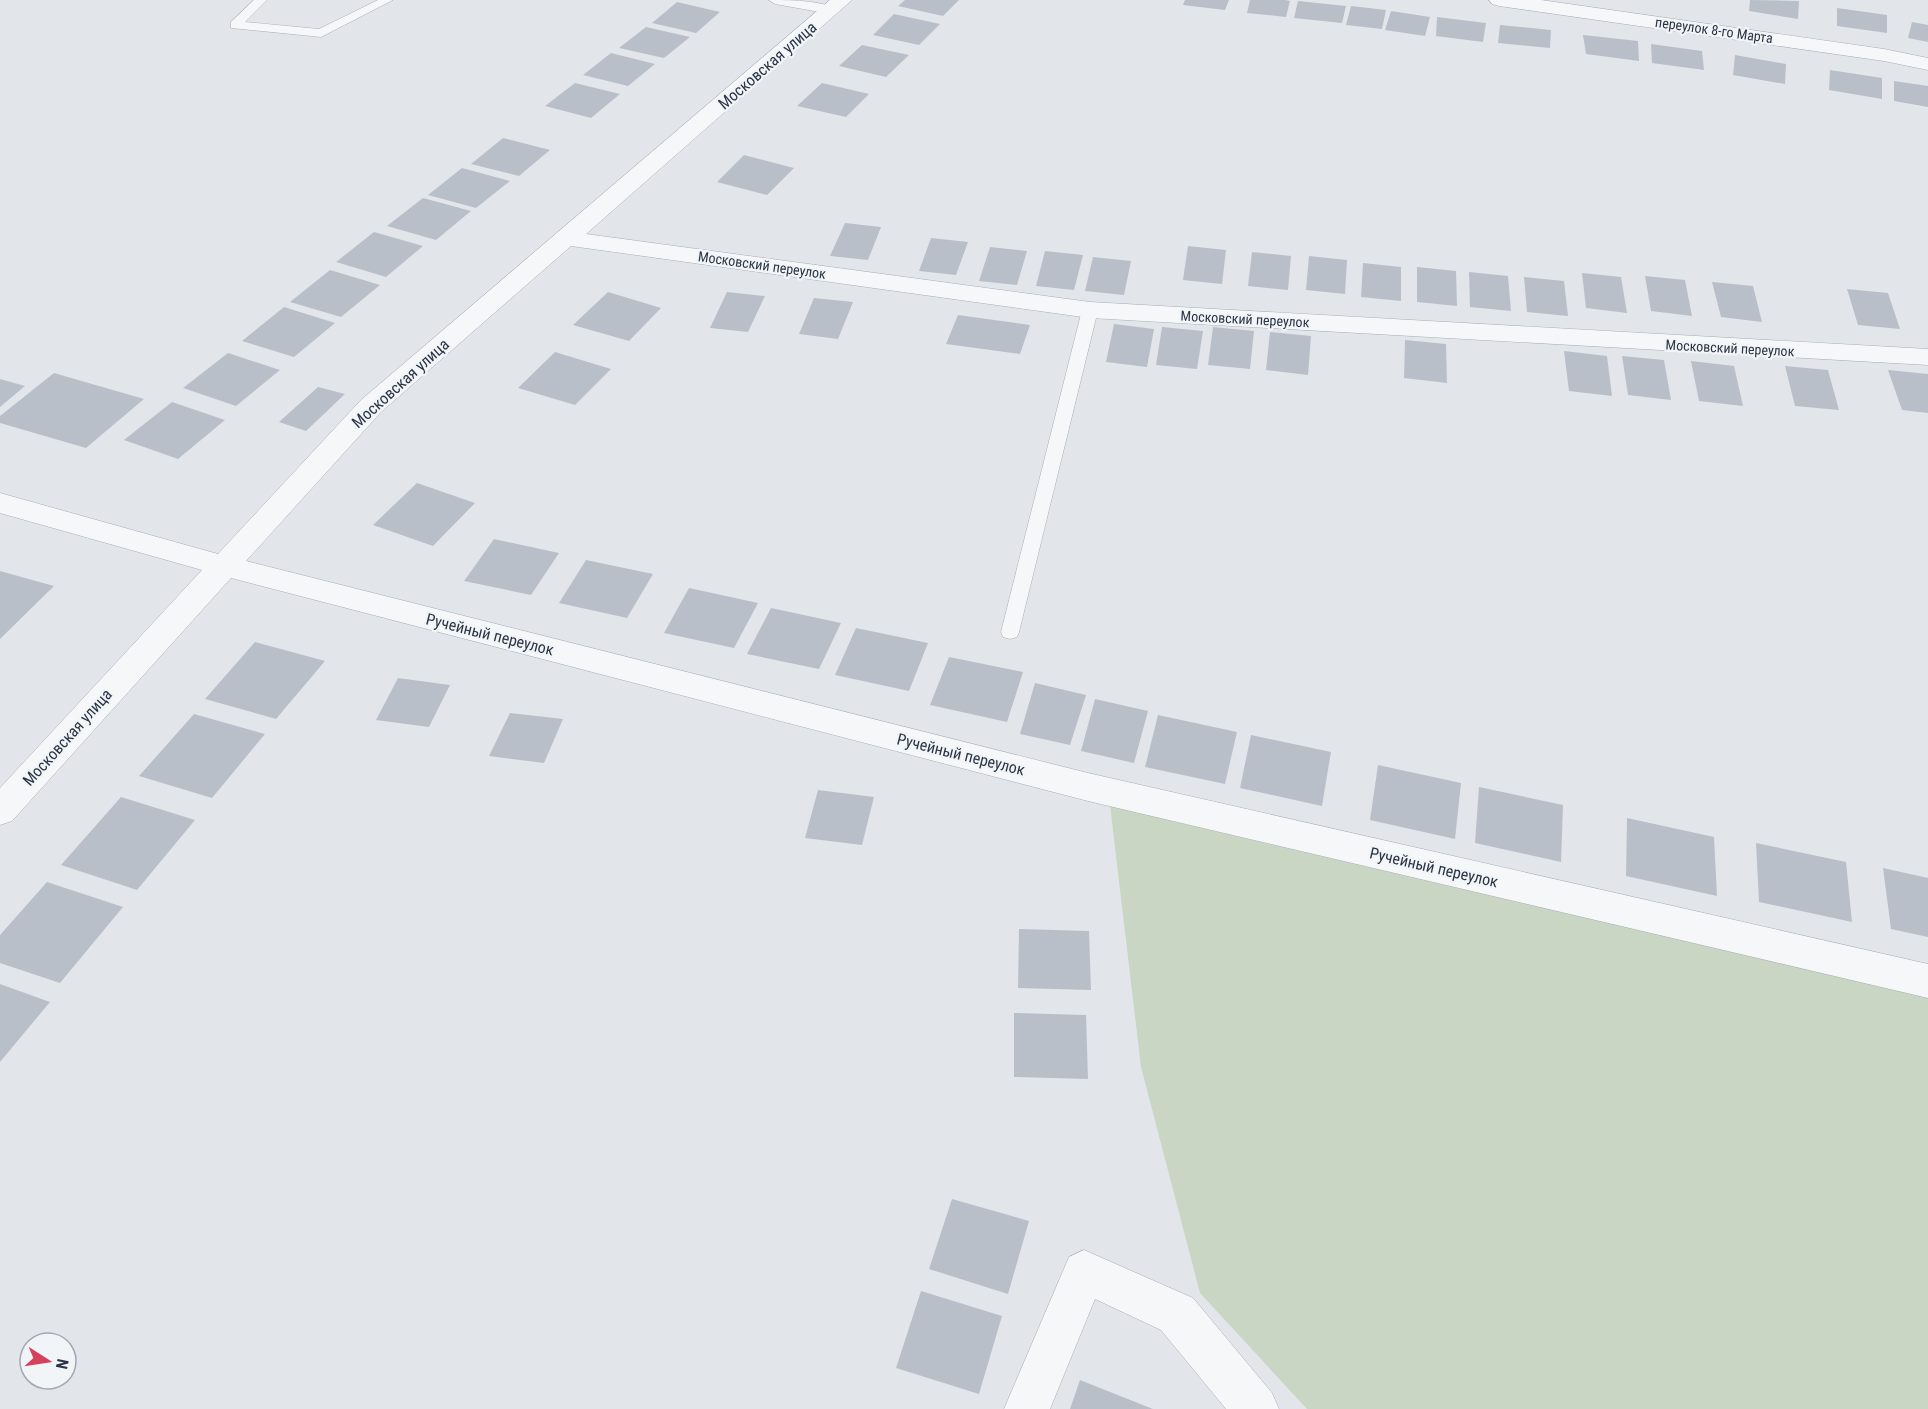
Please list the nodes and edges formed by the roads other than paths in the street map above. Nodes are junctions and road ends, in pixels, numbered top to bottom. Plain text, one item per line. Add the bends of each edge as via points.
1 (261, 0) edge
2 (387, 0) edge
3 (775, 0) edge
4 (1499, 0) edge
5 (837, 5) edge
6 (1928, 64) edge
7 (565, 238) junction
8 (1090, 310) junction
9 (1928, 357) edge
10 (0, 503) edge
11 (224, 566) junction
12 (1010, 632) dead end
13 (0, 811) edge
14 (1928, 981) edge
15 (1026, 1409) edge
16 (1256, 1409) edge

1 - 2 lane via 235,25 321,33
3 - 5 lane
4 - 6 street, переулок 8-го Марта
5 - 7 street, Московская улица
7 - 8 street, Московский переулок
7 - 11 street, Московская улица via 371,405
8 - 9 street, Московский переулок
8 - 12 lane
10 - 11 street, Ручейный переулок
11 - 13 street, Московская улица
11 - 14 street, Ручейный переулок via 1088,787
15 - 16 street via 1084,1272 1177,1314

